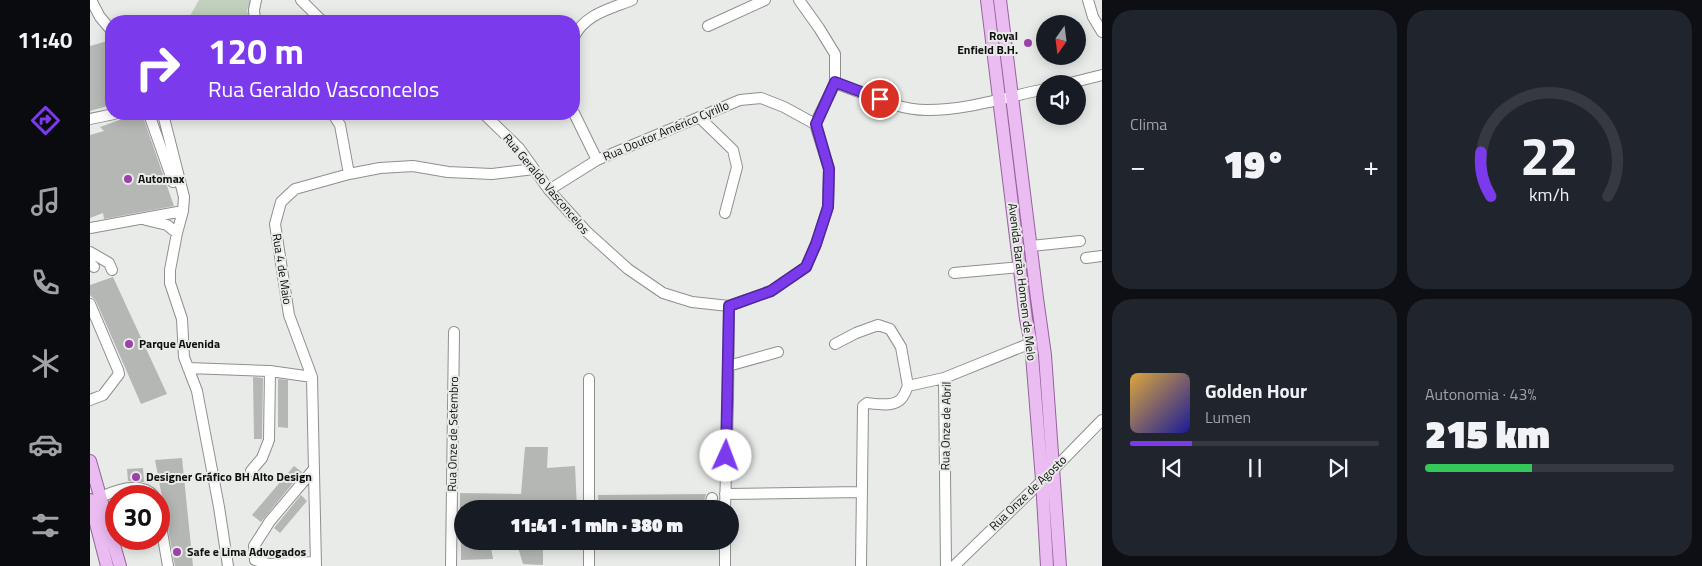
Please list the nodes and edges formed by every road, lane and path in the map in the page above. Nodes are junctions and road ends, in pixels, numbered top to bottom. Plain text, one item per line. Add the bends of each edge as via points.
1 (91, 0) edge
2 (256, 0) edge
3 (301, 0) edge
4 (632, 0) edge
5 (765, 0) edge
6 (799, 0) edge
7 (987, 0) edge
8 (1000, 0) edge
9 (1088, 0) edge
10 (254, 15) edge
11 (316, 15) edge
12 (105, 23) edge
13 (708, 26) dead end
14 (580, 27) edge
15 (1102, 32) edge
16 (1102, 76) edge
17 (1086, 80) edge
18 (835, 82) junction
19 (1036, 91) edge
20 (1013, 96) junction
21 (999, 100) junction
22 (105, 116) edge
23 (699, 117) junction
24 (90, 119) edge
25 (151, 120) edge
26 (165, 120) edge
27 (337, 120) edge
28 (490, 120) edge
29 (577, 120) edge
30 (816, 124) junction
31 (597, 160) junction
32 (534, 169) junction
33 (349, 174) junction
34 (173, 182) dead end
35 (549, 190) junction
36 (183, 211) junction
37 (725, 213) dead end
38 (143, 219) junction
39 (90, 228) edge
40 (177, 233) junction
41 (1080, 241) dead end
42 (1031, 246) junction
43 (90, 252) edge
44 (1102, 256) edge
45 (1086, 258) dead end
46 (1020, 267) junction
47 (112, 270) dead end
48 (954, 274) dead end
49 (90, 304) edge
50 (729, 306) junction
51 (454, 332) dead end
52 (1031, 343) junction
53 (835, 344) dead end
54 (778, 352) dead end
55 (1045, 355) junction
56 (728, 366) junction
57 (188, 368) junction
58 (270, 371) junction
59 (312, 377) junction
60 (944, 378) junction
61 (589, 379) dead end
62 (908, 386) junction
63 (90, 400) edge
64 (1102, 420) edge
65 (90, 461) edge
66 (314, 469) junction
67 (1054, 469) junction
68 (252, 471) dead end
69 (1042, 480) junction
70 (861, 492) junction
71 (725, 494) junction
72 (96, 499) edge
73 (589, 500) edge
74 (725, 500) edge
75 (165, 550) edge
76 (589, 550) edge
77 (725, 550) edge
78 (255, 563) edge
79 (316, 564) edge
80 (274, 565) edge
81 (107, 566) edge
82 (120, 566) edge
83 (168, 566) edge
84 (228, 566) edge
85 (451, 566) edge
86 (590, 566) edge
87 (725, 566) edge
88 (861, 566) edge
89 (946, 566) edge
90 (954, 566) edge
91 (1047, 566) edge
92 (1060, 566) edge

1 - 12 street
2 - 10 street
3 - 11 street
4 - 14 street via 595,15
5 - 13 street
6 - 18 street via 835,54
7 - 21 main road, Avenida Barão Homem de Melo
8 - 20 main road, Avenida Barão Homem de Melo
9 - 15 street
16 - 17 street
18 - 21 street via 895,104 926,110
18 - 30 street
19 - 20 street
20 - 21 street
20 - 42 main road, Avenida Barão Homem de Melo
21 - 46 main road, Avenida Barão Homem de Melo
22 - 24 street
23 - 30 street, Rua Doutor Américo Cyrillo via 740,100 760,98
23 - 31 street, Rua Doutor Américo Cyrillo
23 - 37 street via 733,150 737,167
25 - 34 street
26 - 36 street via 184,197
27 - 33 street
28 - 32 street, Rua Geraldo Vasconcelos via 519,148
29 - 31 street
30 - 50 street, Rua Geraldo Vasconcelos via 829,169 828,207 806,267 771,291
31 - 35 street, Rua Doutor Américo Cyrillo
32 - 33 street, Rua 4 de Maio via 492,174 413,166
32 - 35 street, Rua Geraldo Vasconcelos
33 - 59 street, Rua 4 de Maio via 295,189 281,202 275,224 289,315
35 - 50 street, Rua Geraldo Vasconcelos via 628,269 663,293 692,302
36 - 38 street
36 - 40 street
38 - 39 street
38 - 40 street via 167,225
40 - 57 street via 170,283 182,319 184,357
41 - 42 street
42 - 55 main road, Avenida Barão Homem de Melo
43 - 47 street via 109,263
44 - 45 street
46 - 48 street
46 - 52 main road, Avenida Barão Homem de Melo
49 - 63 street via 119,374 103,395
50 - 56 street
51 - 85 street, Rua Onze de Setembro
52 - 55 main road via 1040,344
52 - 60 street, Rua Onze de Abril
52 - 69 main road, Avenida Barão Homem de Melo
53 - 62 street via 878,326 890,329 901,347
54 - 56 street
55 - 67 main road, Avenida Barão Homem de Melo
56 - 71 street
57 - 58 street
57 - 84 street via 197,391
58 - 59 street
58 - 68 street via 269,440 262,458
59 - 66 street, Rua 4 de Maio
60 - 62 street
60 - 89 street, Rua Onze de Abril
61 - 73 street
62 - 70 street via 901,400 862,406
64 - 67 street, Rua Onze de Agosto
65 - 72 main road
66 - 78 street via 270,521 254,546
66 - 79 street, Rua 4 de Maio
67 - 69 street, Rua Onze de Agosto
67 - 92 main road, Avenida Barão Homem de Melo
69 - 90 street, Rua Onze de Agosto
69 - 91 main road, Avenida Barão Homem de Melo
70 - 71 street
70 - 88 street
71 - 74 street
72 - 81 main road
72 - 82 main road
75 - 83 street
76 - 86 street
77 - 87 street
78 - 80 street
79 - 80 street

